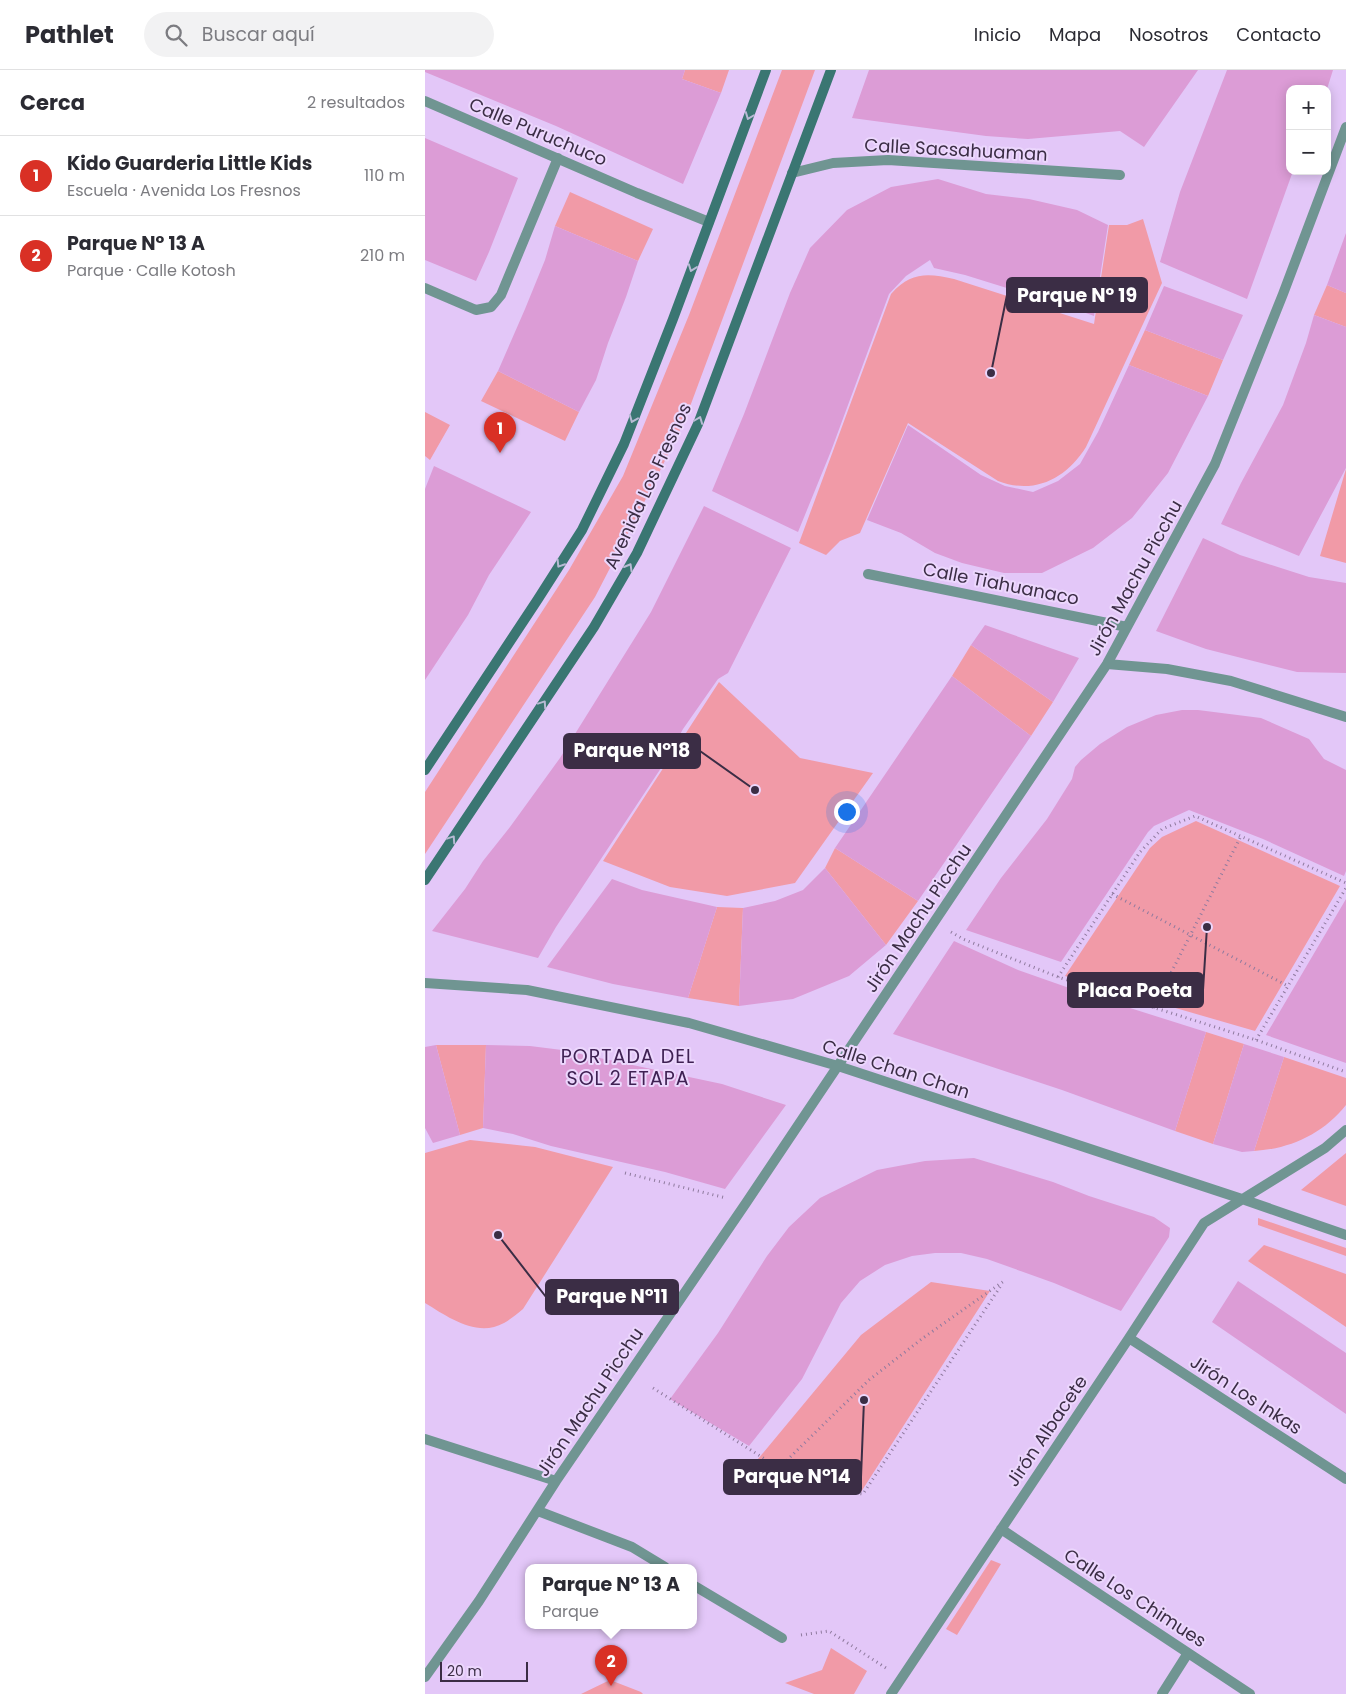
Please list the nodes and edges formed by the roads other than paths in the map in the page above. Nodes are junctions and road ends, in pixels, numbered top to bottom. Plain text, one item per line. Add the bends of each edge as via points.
1 (766, 70) edge
2 (831, 70) edge
3 (425, 101) edge
4 (1346, 128) edge
5 (557, 158) junction
6 (792, 173) junction
7 (1120, 175) dead end
8 (709, 222) junction
9 (425, 288) edge
10 (868, 574) dead end
11 (1127, 626) junction
12 (1107, 664) junction
13 (1346, 717) edge
14 (425, 770) edge
15 (425, 880) edge
16 (425, 983) edge
17 (838, 1066) junction
18 (1346, 1130) edge
19 (1242, 1199) junction
20 (1346, 1235) edge
21 (1129, 1338) junction
22 (425, 1440) edge
23 (1346, 1478) edge
24 (557, 1481) junction
25 (537, 1511) junction
26 (1001, 1529) junction
27 (660, 1564) edge
28 (697, 1587) edge
29 (782, 1638) road end
30 (1189, 1653) junction
31 (425, 1676) edge
32 (891, 1694) edge
33 (1162, 1694) edge
34 (1250, 1694) edge

1 -> 8 main road
2 - 6 main road, Avenida Los Fresnos
3 - 5 street, Calle Puruchuco
4 - 11 street, Jirón Machu Picchu via 1215,464
5 - 8 street, Calle Puruchuco
5 - 9 street via 501,295 491,306 476,310
6 - 7 street, Calle Sacsahuaman via 833,163 888,160
15 -> 6 main road, Avenida Los Fresnos via 594,628 637,553 698,424
8 -> 14 main road via 624,444 582,530
10 - 11 street, Calle Tiahuanaco
11 - 12 street, Jirón Machu Picchu
12 - 13 street via 1231,681
12 - 17 street, Jirón Machu Picchu
16 - 17 street, Calle Chan Chan via 527,990 689,1023
17 - 19 street, Calle Chan Chan
17 - 24 street, Jirón Machu Picchu
18 - 19 street, Jirón Albacete via 1325,1148
19 - 20 street, Calle Chan Chan
19 - 21 street, Jirón Albacete via 1204,1223
21 - 23 street, Jirón Los Inkas
21 - 26 street, Jirón Albacete
22 - 24 street
24 - 25 street, Jirón Machu Picchu
25 - 27 street via 632,1548
25 - 31 street, Jirón Machu Picchu via 479,1601
26 - 30 street, Calle Los Chimues
26 - 32 street, Jirón Albacete
28 - 29 street
30 - 33 street
30 - 34 street, Calle Los Chimues

